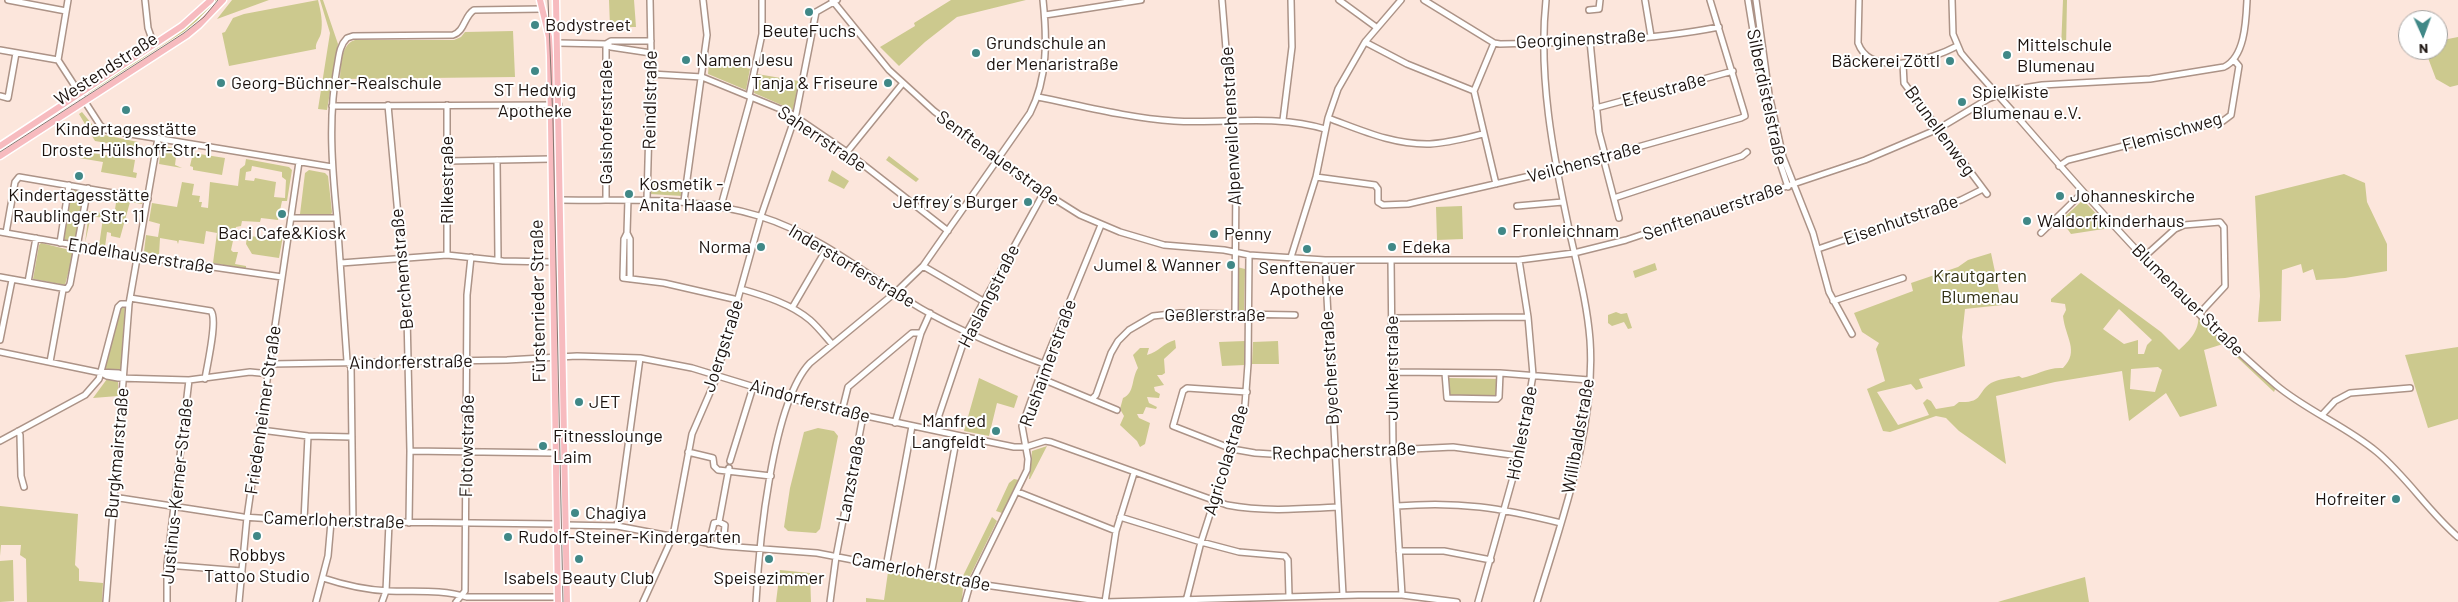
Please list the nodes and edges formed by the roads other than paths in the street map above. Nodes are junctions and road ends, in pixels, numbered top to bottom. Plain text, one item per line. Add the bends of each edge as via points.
1 (8, 0) edge
2 (68, 0) edge
3 (145, 0) edge
4 (211, 0) edge
5 (223, 0) edge
6 (540, 0) edge
7 (556, 0) edge
8 (650, 0) edge
9 (703, 0) edge
10 (762, 0) edge
11 (1043, 0) edge
12 (1141, 0) edge
13 (1222, 0) edge
14 (1290, 0) edge
15 (1401, 0) edge
16 (1424, 0) edge
17 (1546, 0) edge
18 (1600, 0) edge
19 (1645, 0) edge
20 (1710, 0) edge
21 (1748, 0) edge
22 (1756, 0) edge
23 (1859, 0) edge
24 (1952, 0) edge
25 (2247, 0) edge
26 (834, 1) edge
27 (1342, 1) edge
28 (542, 9) junction
29 (1589, 10) dead end
30 (66, 11) junction
31 (1045, 15) junction
32 (1376, 27) junction
33 (1719, 27) junction
34 (1651, 36) junction
35 (652, 41) junction
36 (1590, 41) junction
37 (1365, 42) junction
38 (1494, 42) junction
39 (558, 43) junction
40 (606, 44) junction
41 (1543, 44) junction
42 (154, 45) junction
43 (1957, 46) junction
44 (0, 50) edge
45 (16, 53) junction
46 (652, 53) junction
47 (58, 60) junction
48 (2234, 60) junction
49 (1903, 63) junction
50 (1733, 71) junction
51 (651, 74) junction
52 (702, 77) junction
53 (903, 83) junction
54 (1474, 91) junction
55 (1998, 95) junction
56 (0, 96) edge
57 (750, 96) junction
58 (82, 97) junction
59 (1038, 97) junction
60 (388, 105) junction
61 (447, 105) junction
62 (550, 105) junction
63 (558, 105) junction
64 (332, 106) junction
65 (1596, 108) junction
66 (795, 118) junction
67 (1328, 118) junction
68 (1283, 120) junction
69 (1234, 121) junction
70 (1325, 129) junction
71 (1938, 129) junction
72 (1484, 134) junction
73 (158, 138) junction
74 (0, 146) edge
75 (846, 152) junction
76 (1747, 152) dead end
77 (0, 156) edge
78 (1603, 157) junction
79 (551, 159) junction
80 (497, 160) junction
81 (448, 161) junction
82 (997, 161) junction
83 (299, 162) junction
84 (2059, 166) junction
85 (332, 167) junction
86 (1556, 170) junction
87 (1316, 177) junction
88 (1496, 184) junction
89 (68, 185) junction
90 (1792, 186) junction
91 (88, 188) junction
92 (1985, 192) joint
93 (2082, 193) junction
94 (1043, 194) junction
95 (1614, 198) junction
96 (148, 199) junction
97 (647, 199) junction
98 (560, 200) junction
99 (606, 200) junction
100 (628, 200) junction
101 (684, 201) junction
102 (1563, 202) junction
103 (721, 206) junction
104 (1517, 206) dead end
105 (761, 216) junction
106 (291, 218) junction
107 (337, 218) junction
108 (1619, 218) dead end
109 (1101, 225) junction
110 (948, 231) junction
111 (0, 232) edge
112 (6, 233) junction
113 (2041, 233) dead end
114 (36, 238) junction
115 (60, 243) junction
116 (78, 246) junction
117 (827, 248) junction
118 (1818, 249) junction
119 (1235, 252) junction
120 (1574, 253) junction
121 (447, 255) junction
122 (1248, 255) junction
123 (137, 256) junction
124 (471, 256) junction
125 (1291, 257) junction
126 (2144, 257) junction
127 (402, 258) junction
128 (498, 258) junction
129 (1325, 260) junction
130 (1391, 260) junction
131 (1519, 260) junction
132 (553, 262) junction
133 (341, 263) junction
134 (923, 266) junction
135 (282, 277) junction
136 (0, 278) edge
137 (1903, 278) dead end
138 (12, 280) junction
139 (28, 282) junction
140 (65, 289) junction
141 (741, 289) junction
142 (896, 292) junction
143 (738, 300) junction
144 (129, 301) junction
145 (983, 301) junction
146 (1833, 301) junction
147 (792, 308) junction
148 (930, 313) junction
149 (2200, 313) junction
150 (1235, 314) junction
151 (1249, 315) junction
152 (1295, 315) dead end
153 (1528, 317) junction
154 (1392, 318) junction
155 (967, 332) junction
156 (921, 333) junction
157 (1852, 334) dead end
158 (0, 340) edge
159 (832, 344) junction
160 (0, 352) edge
161 (563, 356) junction
162 (640, 358) junction
163 (554, 359) junction
164 (467, 361) junction
165 (50, 362) junction
166 (408, 362) junction
167 (349, 363) junction
168 (271, 364) junction
169 (1044, 364) junction
170 (100, 372) junction
171 (1392, 372) junction
172 (1445, 373) junction
173 (1500, 373) junction
174 (270, 374) junction
175 (716, 375) junction
176 (1533, 375) junction
177 (123, 376) junction
178 (1040, 378) junction
179 (205, 379) junction
180 (189, 380) junction
181 (1590, 380) junction
182 (753, 387) junction
183 (2410, 388) dead end
184 (1247, 392) junction
185 (789, 398) junction
186 (1092, 398) junction
187 (1117, 410) dead end
188 (842, 411) junction
189 (2322, 415) junction
190 (863, 416) junction
191 (895, 423) junction
192 (912, 426) junction
193 (261, 430) junction
194 (934, 430) junction
195 (18, 431) junction
196 (308, 436) junction
197 (957, 436) junction
198 (352, 437) junction
199 (0, 441) edge
200 (1026, 447) junction
201 (1232, 449) junction
202 (1393, 449) junction
203 (410, 451) junction
204 (688, 452) junction
205 (467, 453) junction
206 (556, 453) junction
207 (1334, 454) junction
208 (1519, 456) junction
209 (729, 467) junction
210 (1134, 474) junction
211 (771, 476) junction
212 (24, 487) dead end
213 (1018, 492) junction
214 (113, 497) junction
215 (1214, 501) junction
216 (174, 506) junction
217 (1397, 506) junction
218 (1338, 507) junction
219 (1505, 509) junction
220 (247, 517) junction
221 (1120, 517) junction
222 (304, 521) junction
223 (330, 522) junction
224 (719, 522) junction
225 (353, 523) junction
226 (389, 523) junction
227 (409, 523) junction
228 (466, 524) junction
229 (557, 524) junction
230 (1561, 524) junction
231 (566, 525) junction
232 (617, 526) junction
233 (1116, 531) junction
234 (673, 536) junction
235 (2458, 537) edge
236 (1200, 542) junction
237 (709, 544) junction
238 (724, 546) junction
239 (760, 549) junction
240 (1398, 551) junction
241 (836, 556) junction
242 (1491, 560) junction
243 (167, 565) junction
244 (886, 567) junction
245 (242, 571) junction
246 (932, 575) junction
247 (323, 578) junction
248 (972, 582) junction
249 (386, 591) junction
250 (460, 595) junction
251 (1358, 595) junction
252 (1402, 595) junction
253 (1289, 596) junction
254 (1342, 596) junction
255 (558, 599) edge
256 (1305, 599) edge
257 (1416, 599) edge
258 (1245, 600) edge
259 (1186, 601) edge
260 (106, 602) edge
261 (167, 602) edge
262 (239, 602) edge
263 (316, 602) edge
264 (382, 602) edge
265 (456, 602) edge
266 (567, 602) edge
267 (643, 602) edge
268 (756, 602) edge
269 (830, 602) edge
270 (966, 602) edge
271 (1105, 602) edge
272 (1358, 602) edge
273 (1457, 602) edge
274 (1478, 602) edge
275 (1537, 602) edge

1 - 30 street
2 - 30 street
3 - 42 street via 148,28
4 - 42 main road, Westendstraße via 195,17
5 - 58 main road, Westendstraße via 187,35
6 - 28 main road, Fürstenrieder Straße
7 - 39 main road, Fürstenrieder Straße
8 - 35 street, Reindlstraße
9 - 52 street via 707,35
10 - 57 street via 762,34
11 - 31 street
12 - 31 street
13 - 69 street, Alpenveilchenstraße
14 - 68 street via 1292,47
15 - 32 street
16 - 38 street, Georginenstraße
17 - 41 street, Willibaldstraße
18 - 29 street via 1599,9
19 - 34 street
20 - 33 street, Veilchenstraße
21 - 90 street, Silberdistelstraße via 1778,157
22 - 90 street, Silberdistelstraße via 1776,127
23 - 49 street via 1860,50 1876,60
24 - 43 street, Blumenauer Straße via 1952,24
25 - 48 street via 2242,36
26 - 53 street, Senftenauerstraße
26 - 66 street, Joergstraße via 816,12
27 - 32 street
28 - 62 main road, Fürstenrieder Straße via 549,37
28 - 64 street via 474,10 460,31 447,35 347,38 340,50
30 - 47 street
31 - 59 street via 1045,57
32 - 37 street
33 - 34 street, Georginenstraße
33 - 50 street, Veilchenstraße
34 - 36 street, Georginenstraße
35 - 40 street via 611,41
35 - 46 street, Reindlstraße
36 - 41 street, Georginenstraße
36 - 65 street
37 - 54 street via 1421,70
37 - 67 street via 1338,89
38 - 41 street, Georginenstraße
38 - 54 street
39 - 40 street
39 - 63 main road, Fürstenrieder Straße
40 - 46 street
40 - 99 street, Gaishoferstraße
41 - 86 street, Willibaldstraße
42 - 58 main road, Westendstraße
43 - 49 street via 1928,59
43 - 55 street, Blumenauer Straße
44 - 45 street
45 - 47 street
45 - 56 street via 8,98
46 - 51 street, Reindlstraße
47 - 58 street
48 - 55 street, Senftenauerstraße via 2220,68 2169,76 2042,85
48 - 84 street, Flemischweg via 2239,66 2231,115 2223,121 2068,160
49 - 71 street, Brunellenweg via 1904,83
50 - 65 street, Efeustraße
50 - 78 street, Veilchenstraße via 1745,116 1742,118
51 - 52 street, Saherrstraße
51 - 97 street, Reindlstraße
52 - 57 street, Saherrstraße
52 - 101 street
53 - 75 street
53 - 82 street, Senftenauerstraße
54 - 72 street
55 - 71 street, Senftenauerstraße
55 - 84 street, Blumenauer Straße
57 - 66 street, Saherrstraße
57 - 103 street
58 - 73 street via 104,128
58 - 74 main road, Westendstraße
58 - 77 main road, Westendstraße
59 - 69 street via 1149,118
59 - 82 street
60 - 61 street
60 - 64 street
60 - 127 street, Berchemstraße
61 - 62 street
61 - 81 street, Rilkestraße
62 - 63 street
62 - 79 main road, Fürstenrieder Straße
63 - 98 main road, Fürstenrieder Straße
64 - 85 street
65 - 78 street
66 - 75 street, Saherrstraße
66 - 105 street, Joergstraße
67 - 70 street
67 - 72 street via 1387,140 1406,143 1442,143
68 - 69 street
68 - 70 street
69 - 119 street, Alpenveilchenstraße
70 - 87 street
71 - 90 street, Senftenauerstraße
71 - 92 street, Brunellenweg
72 - 88 street
73 - 83 street
73 - 96 street, Burgkmairstraße
75 - 110 street, Saherrstraße
76 - 95 street
78 - 86 street, Veilchenstraße
78 - 95 street
79 - 80 street
79 - 132 main road, Fürstenrieder Straße
80 - 81 street
80 - 128 street
81 - 121 street, Rilkestraße
82 - 94 street, Senftenauerstraße
82 - 110 street
83 - 85 street
83 - 106 street, Friedenheimer Straße
84 - 93 street, Blumenauer Straße
85 - 107 street
86 - 88 street, Veilchenstraße
86 - 102 street, Willibaldstraße
87 - 88 street, Veilchenstraße via 1375,185 1378,202 1384,205 1408,204
87 - 125 street
89 - 91 street
89 - 112 street via 17,177
89 - 115 street
90 - 118 street, Silberdistelstraße
90 - 120 street, Senftenauerstraße via 1626,240
91 - 96 street
91 - 116 street
92 - 118 street, Eisenhutstraße
93 - 113 street
93 - 126 street, Blumenauer Straße
94 - 109 street, Senftenauerstraße
94 - 145 street, Haslangstraße
95 - 108 street
96 - 123 street, Burgkmairstraße
97 - 100 street, Inderstorferstraße
97 - 101 street, Inderstorferstraße
98 - 99 street, Inderstorferstraße
98 - 161 main road, Fürstenrieder Straße
99 - 100 street, Inderstorferstraße
100 - 143 street via 623,278 664,282
101 - 103 street, Inderstorferstraße
102 - 104 street
102 - 120 street, Willibaldstraße
103 - 105 street, Inderstorferstraße
105 - 117 street, Inderstorferstraße
105 - 141 street, Joergstraße
106 - 107 street
106 - 135 street, Friedenheimer Straße
107 - 133 street
109 - 119 street, Senftenauerstraße via 1150,242
109 - 169 street, Rushaimerstraße
110 - 134 street
111 - 112 street, Endelhauserstraße
112 - 114 street, Endelhauserstraße
114 - 115 street, Endelhauserstraße
114 - 139 street
115 - 116 street, Endelhauserstraße
116 - 123 street, Endelhauserstraße
116 - 140 street via 70,284
117 - 142 street, Inderstorferstraße
117 - 147 street
118 - 146 street, Silberdistelstraße
119 - 122 street, Senftenauerstraße
119 - 150 street
120 - 131 street, Senftenauerstraße
120 - 181 street, Willibaldstraße via 1589,328
121 - 124 street
121 - 127 street
122 - 125 street, Senftenauerstraße
122 - 151 street, Agricolastraße
123 - 135 street, Endelhauserstraße
123 - 144 street, Burgkmairstraße
124 - 128 street
124 - 164 street, Flotowstraße via 467,295
125 - 129 street, Senftenauerstraße
126 - 149 street, Blumenauer Straße
126 - 149 street via 2175,229 2184,225 2220,222 2224,227 2225,286
127 - 133 street
127 - 166 street, Berchemstraße
128 - 132 street
129 - 130 street, Senftenauerstraße
129 - 207 street, Byecherstraße
130 - 131 street, Senftenauerstraße
130 - 154 street, Junkerstraße
131 - 153 street, Hönlestraße
132 - 163 main road, Fürstenrieder Straße
133 - 167 street
134 - 142 street
134 - 145 street
135 - 168 street, Friedenheimer Straße
136 - 138 street
137 - 146 street
138 - 139 street
138 - 158 street
139 - 140 street
140 - 165 street
141 - 143 street, Joergstraße
141 - 147 street
142 - 148 street, Inderstorferstraße
142 - 159 street
143 - 175 street, Joergstraße
144 - 170 street, Burgkmairstraße via 118,307
144 - 177 street, Burgkmairstraße
144 - 179 street via 211,311 214,314
145 - 155 street, Haslangstraße
146 - 157 street, Silberdistelstraße
147 - 159 street via 810,320
148 - 155 street, Inderstorferstraße
148 - 156 street
149 - 189 street, Blumenauer Straße via 2282,389
150 - 151 street, Geßlerstraße
150 - 186 street, Geßlerstraße via 1166,313 1140,322 1118,341 1111,352 1096,395
151 - 152 street, Geßlerstraße
151 - 184 street, Agricolastraße
153 - 154 street
153 - 176 street, Hönlestraße
154 - 171 street, Junkerstraße
155 - 169 street, Inderstorferstraße
155 - 194 street, Haslangstraße
156 - 188 street via 912,334 848,387
156 - 191 street
159 - 185 street via 801,373
160 - 165 street
161 - 162 street, Aindorferstraße
161 - 163 street, Aindorferstraße
161 - 231 main road, Fürstenrieder Straße
162 - 175 street, Aindorferstraße
162 - 232 street
163 - 164 street, Aindorferstraße
163 - 206 main road, Fürstenrieder Straße
164 - 166 street, Aindorferstraße
164 - 205 street, Flotowstraße
165 - 170 street
166 - 167 street, Aindorferstraße
166 - 203 street, Berchemstraße
167 - 168 street, Aindorferstraße
167 - 198 street
168 - 174 street, Friedenheimer Straße
169 - 178 street, Rushaimerstraße
170 - 177 street via 107,376
170 - 195 street via 96,385 85,395
171 - 172 street
171 - 202 street, Junkerstraße
172 - 173 street
172 - 173 street via 1447,398 1497,399
173 - 176 street
174 - 179 street via 250,372
174 - 193 street, Friedenheimer Straße
175 - 182 street, Aindorferstraße
175 - 204 street, Joergstraße
176 - 181 street
176 - 208 street, Hönlestraße
177 - 180 street
177 - 214 street, Burgkmairstraße
178 - 186 street
178 - 200 street, Rushaimerstraße via 1022,426
179 - 180 street
180 - 216 street, Justinus-Kerner-Straße
181 - 230 street, Willibaldstraße via 1580,443
182 - 185 street, Aindorferstraße
182 - 209 street
183 - 189 street via 2350,393 2335,401
184 - 201 street, Agricolastraße
184 - 201 street, Rechpacherstraße via 1187,388 1183,391 1173,426
185 - 188 street, Aindorferstraße
185 - 211 street
186 - 187 street
188 - 190 street, Aindorferstraße
189 - 235 street, Blumenauer Straße via 2378,452
190 - 191 street, Aindorferstraße
190 - 241 street, Lanzstraße
191 - 192 street, Aindorferstraße
192 - 194 street, Aindorferstraße
192 - 244 street
193 - 196 street
193 - 220 street, Friedenheimer Straße
194 - 197 street, Aindorferstraße
195 - 199 street
195 - 212 street
196 - 198 street
196 - 222 street
197 - 200 street, Aindorferstraße
197 - 246 street
198 - 225 street
200 - 210 street, Aindorferstraße via 1050,442
200 - 213 street, Rushaimerstraße via 1027,470
201 - 207 street, Rechpacherstraße via 1287,455
201 - 215 street, Agricolastraße
202 - 207 street, Rechpacherstraße
202 - 208 street, Rechpacherstraße via 1453,447
202 - 217 street, Junkerstraße
203 - 205 street
203 - 227 street, Berchemstraße
204 - 209 street via 713,458 715,468
204 - 234 street, Joergstraße
205 - 206 street
205 - 228 street, Flotowstraße
206 - 229 main road, Fürstenrieder Straße
207 - 218 street, Byecherstraße
208 - 219 street, Hönlestraße
209 - 211 street
209 - 224 street
210 - 215 street, Aindorferstraße
210 - 221 street
211 - 239 street
213 - 233 street
213 - 248 street, Rushaimerstraße
214 - 216 street, Camerloherstraße
214 - 260 street, Burgkmairstraße
215 - 218 street, Aindorferstraße via 1246,508 1287,510
215 - 236 street, Agricolastraße
216 - 220 street, Camerloherstraße
216 - 243 street, Justinus-Kerner-Straße
217 - 219 street via 1457,504
217 - 240 street, Junkerstraße
218 - 254 street, Byecherstraße
219 - 230 street
219 - 242 street, Hönlestraße
220 - 222 street, Camerloherstraße
220 - 245 street, Friedenheimer Straße
221 - 233 street
221 - 236 street
222 - 223 street, Camerloherstraße
223 - 225 street, Camerloherstraße
223 - 247 street
224 - 237 street via 711,527
224 - 238 street via 725,525
225 - 226 street, Camerloherstraße
226 - 227 street, Camerloherstraße
226 - 249 street
227 - 228 street, Camerloherstraße
228 - 229 street, Camerloherstraße
228 - 250 street, Flotowstraße via 465,591
229 - 255 main road, Fürstenrieder Straße
230 - 275 street, Willibaldstraße
231 - 232 street, Camerloherstraße
231 - 266 main road, Fürstenrieder Straße
232 - 234 street, Camerloherstraße
233 - 271 street
234 - 237 street, Camerloherstraße
234 - 267 street, Joergstraße
236 - 253 street via 1239,552 1285,556 1288,560
236 - 259 street, Agricolastraße
237 - 238 street, Camerloherstraße
238 - 239 street, Camerloherstraße
239 - 241 street, Camerloherstraße via 800,550
239 - 268 street
240 - 242 street via 1444,551
240 - 252 street, Junkerstraße
241 - 244 street, Camerloherstraße
241 - 269 street, Lanzstraße
242 - 274 street, Hönlestraße
243 - 245 street
243 - 261 street, Justinus-Kerner-Straße
244 - 246 street, Camerloherstraße
245 - 262 street, Friedenheimer Straße
246 - 248 street, Camerloherstraße
247 - 249 street
247 - 263 street
248 - 270 street, Rushaimerstraße
248 - 271 street, Camerloherstraße
249 - 250 street
249 - 264 street
250 - 255 street
250 - 265 street, Flotowstraße
251 - 252 street, Camerloherstraße
251 - 254 street, Camerloherstraße
251 - 272 street
252 - 257 street, Camerloherstraße
253 - 256 street, Camerloherstraße
253 - 258 street, Camerloherstraße
254 - 256 street, Camerloherstraße
257 - 273 street, Camerloherstraße
258 - 259 street, Camerloherstraße
259 - 271 street, Camerloherstraße

